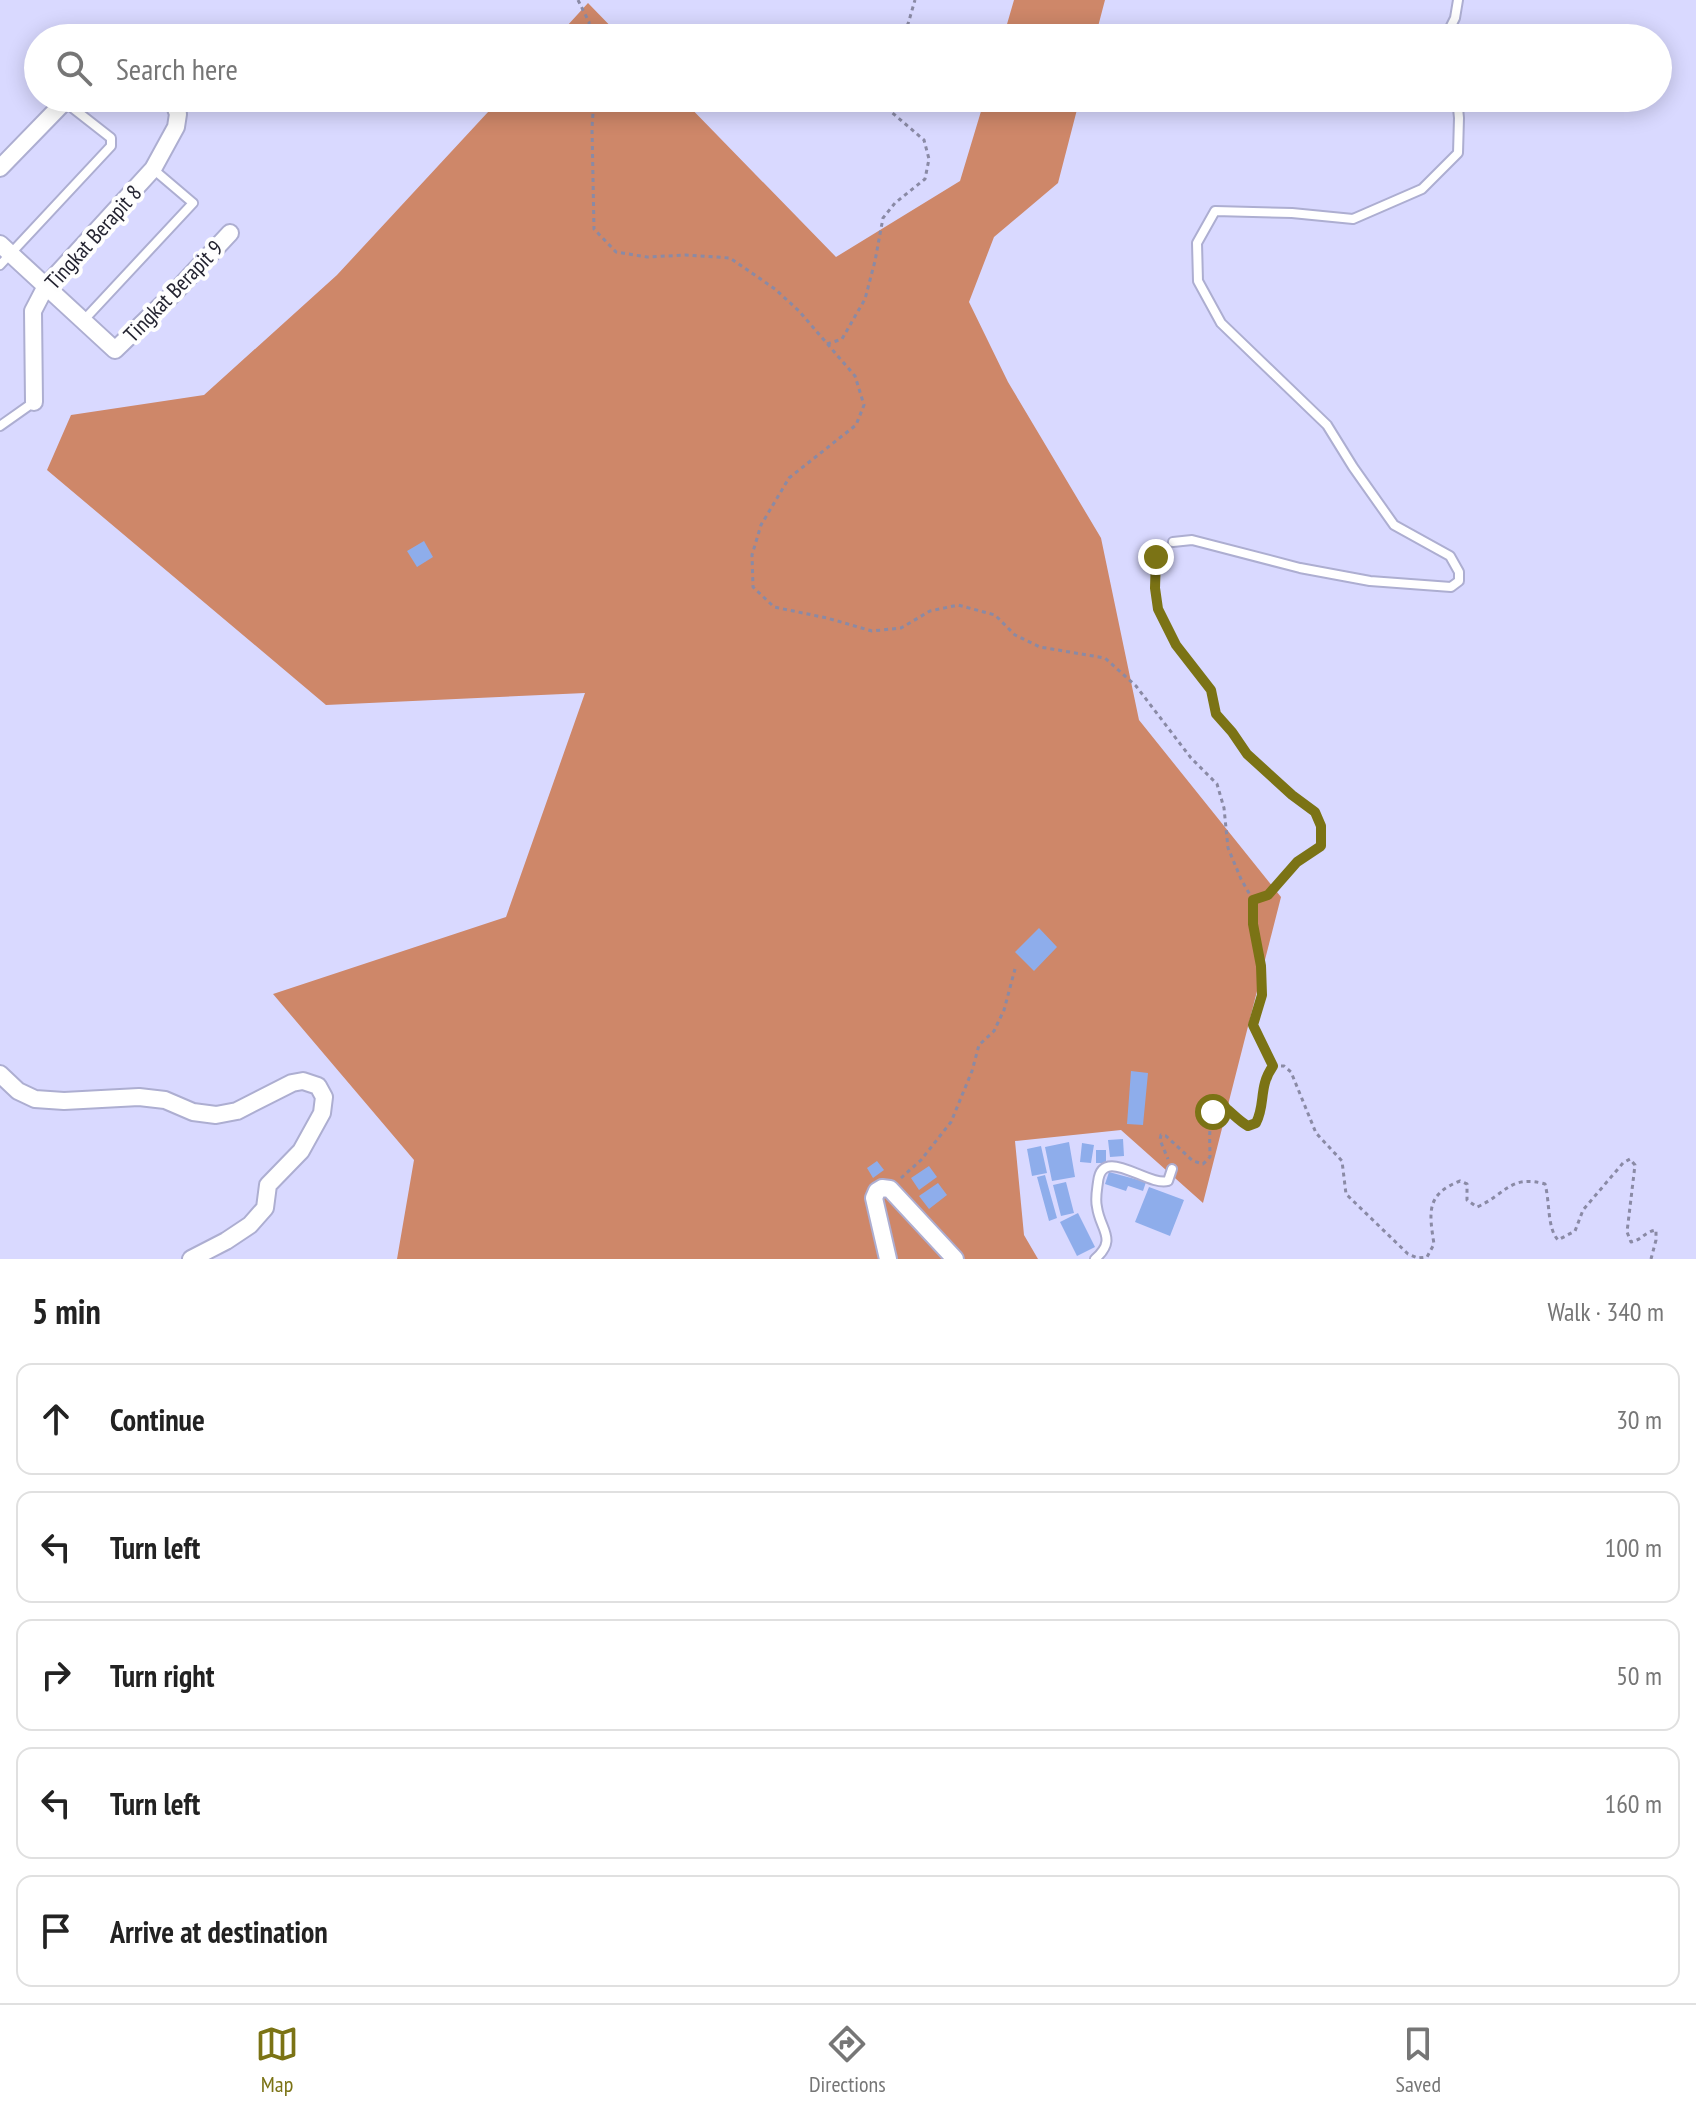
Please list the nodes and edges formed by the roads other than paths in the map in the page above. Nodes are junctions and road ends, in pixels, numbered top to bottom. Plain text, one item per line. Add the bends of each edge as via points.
1 (1458, 0) edge
2 (1452, 24) edge
3 (54, 112) edge
4 (80, 112) edge
5 (177, 112) edge
6 (1458, 112) edge
7 (0, 168) edge
8 (153, 169) junction
9 (230, 233) dead end
10 (4, 254) edge
11 (46, 286) junction
12 (83, 321) junction
13 (34, 402) joint
14 (0, 426) edge
15 (1173, 542) road end
16 (0, 1074) edge
17 (1172, 1169) road end
18 (191, 1259) edge
19 (888, 1259) edge
20 (955, 1259) edge
21 (1095, 1259) edge

1 - 2 lane
3 - 7 street
4 - 10 lane via 111,138 111,146
5 - 8 street, Tingkat Berapit 8 via 176,127
6 - 15 lane via 1458,153 1422,189 1353,219 1215,211 1197,243 1198,281 1221,323 1327,425 1394,525 1450,556 1459,581 1451,587 1370,581 1192,540
8 - 11 street, Tingkat Berapit 8
8 - 12 lane via 193,203
9 - 12 street, Tingkat Berapit 9 via 115,350
10 - 11 street
11 - 12 street
11 - 13 street, Tingkat Berapit 8 via 33,311
13 - 14 lane
16 - 18 street via 35,1099 139,1097 216,1115 237,1111 292,1083 318,1086 324,1097 322,1113 301,1151 268,1185 265,1208 250,1225
17 - 21 lane via 1168,1181 1160,1183 1114,1166 1098,1176 1096,1205 1107,1244
19 - 20 street via 874,1198 882,1188 890,1189

